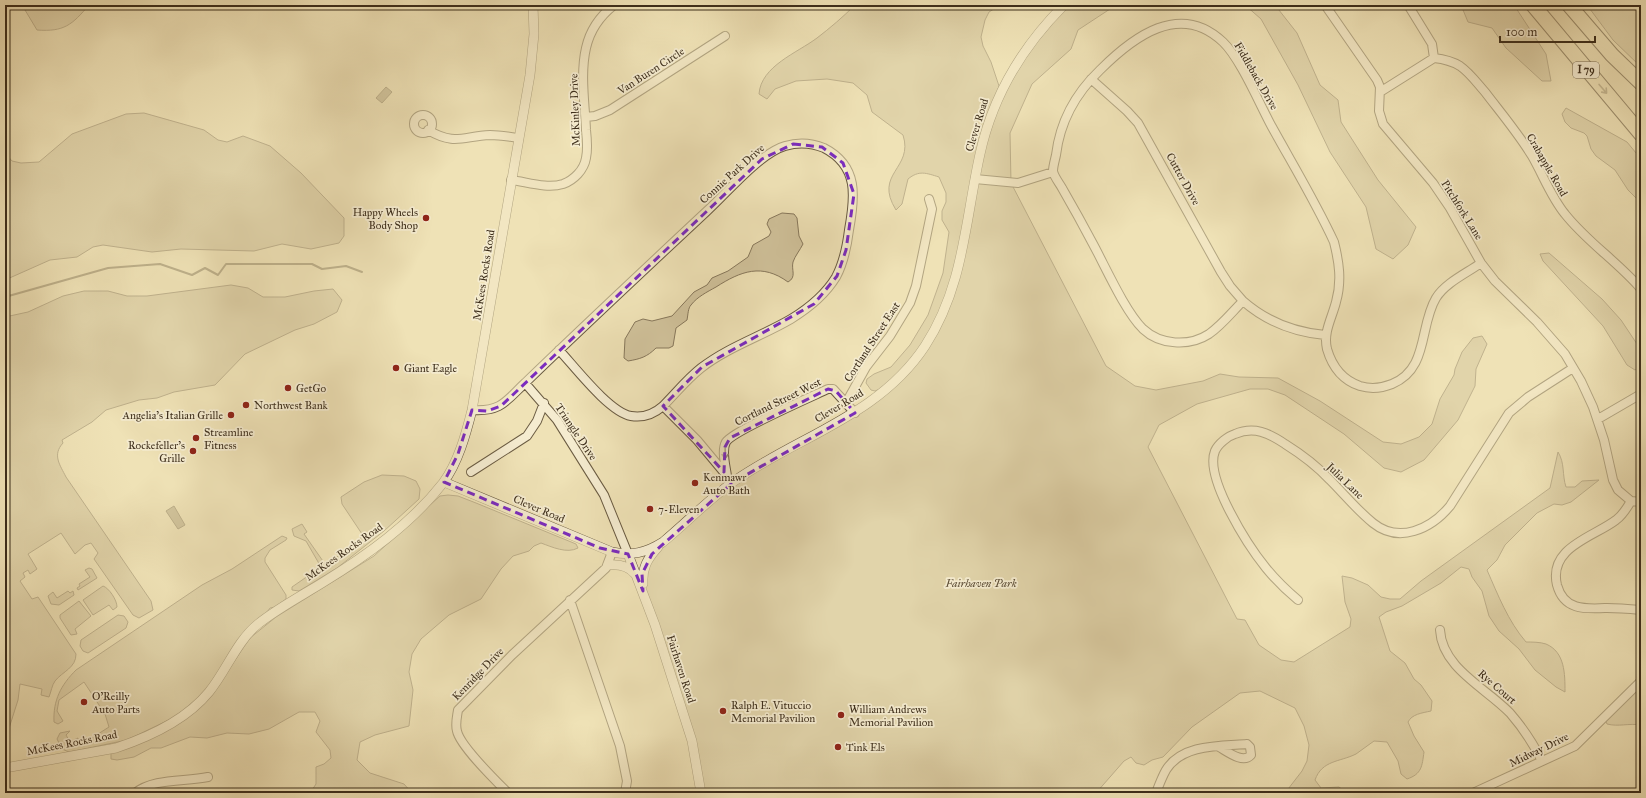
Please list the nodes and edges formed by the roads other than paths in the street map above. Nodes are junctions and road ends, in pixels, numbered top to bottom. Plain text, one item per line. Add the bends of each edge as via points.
1 (533, 5) edge
2 (614, 5) edge
3 (1064, 5) edge
4 (1325, 5) edge
5 (1408, 5) edge
6 (1533, 5) edge
7 (1569, 5) edge
8 (725, 36) dead end
9 (1434, 58) junction
10 (1091, 79) junction
11 (1641, 83) edge
12 (1380, 92) junction
13 (586, 117) junction
14 (428, 130) dead end
15 (1641, 134) edge
16 (519, 138) junction
17 (1053, 172) junction
18 (975, 179) junction
19 (511, 180) junction
20 (929, 199) dead end
21 (1481, 263) junction
22 (1641, 289) edge
23 (1243, 301) junction
24 (1325, 335) junction
25 (559, 350) junction
26 (1573, 368) junction
27 (526, 383) junction
28 (1641, 394) edge
29 (544, 403) junction
30 (846, 403) junction
31 (663, 406) junction
32 (472, 410) junction
33 (855, 413) junction
34 (1598, 419) junction
35 (471, 472) dead end
36 (730, 479) junction
37 (444, 482) junction
38 (1631, 501) junction
39 (1641, 502) edge
40 (663, 542) junction
41 (612, 552) junction
42 (628, 554) junction
43 (608, 565) junction
44 (639, 581) junction
45 (643, 591) junction
46 (570, 600) junction
47 (1298, 600) dead end
48 (1641, 610) edge
49 (1440, 630) dead end
50 (1641, 680) edge
51 (1219, 747) dead end
52 (1542, 762) junction
53 (5, 768) edge
54 (208, 778) dead end
55 (135, 793) edge
56 (508, 793) edge
57 (625, 793) edge
58 (701, 793) edge
59 (1156, 793) edge
60 (1473, 793) edge

1 - 16 street, McKees Rocks Road via 534,34 530,75
2 - 13 street, McKinley Drive via 598,20 586,47
3 - 18 street, Clever Road via 1028,45 1005,81 986,128
4 - 12 street, Pitchfork Lane via 1377,80
5 - 9 street via 1432,44
6 -> 15 highway, I 79
7 - 11 highway, I 79 via 1612,55
8 - 13 street, Van Buren Circle via 610,110
9 - 12 street
9 - 22 street, Crabapple Road via 1459,65 1468,73 1507,120 1532,157 1565,215
10 - 17 street, Fiddleback Drive via 1066,116 1060,133
10 - 23 street, Cutter Drive via 1138,123 1221,272
10 - 24 street, Fiddleback Drive via 1140,37 1164,25 1196,26 1224,43 1242,70 1334,242 1338,259 1339,286
12 - 21 street, Pitchfork Lane via 1379,111 1383,124 1450,208
13 - 19 street, McKinley Drive via 587,151 577,175 562,184 551,186
14 - 16 street via 456,140 491,135
16 - 19 street, McKees Rocks Road
17 - 18 street via 1018,183
17 - 23 street via 1128,307 1144,330 1172,342 1196,340 1218,326
18 - 33 street, Clever Road via 963,252 945,309 925,346 909,368
19 - 32 street, McKees Rocks Road
20 - 30 street, Cortland Street East via 932,209 918,280 910,303 890,336 866,367
21 - 24 street via 1436,298 1416,362 1412,370 1397,382 1379,388 1360,386 1344,378 1333,365
21 - 26 street, Pitchfork Lane via 1495,281 1554,341
23 - 24 street via 1273,322 1294,330
25 - 27 street, Connie Park Drive
25 - 31 street via 605,400 621,413 647,415
25 - 31 street, Connie Park Drive via 767,155 793,144 822,147 834,154 849,174 854,194 846,250 837,276 814,304 702,367 682,384
26 - 34 street, Pitchfork Lane
26 - 47 street, Julia Lane via 1509,412 1450,506 1440,518 1419,530 1396,532 1374,524 1329,478 1295,450 1266,433 1244,430 1233,434 1222,443 1215,451 1213,461 1214,473 1221,492 1241,531 1266,568
27 - 29 street, Triangle Drive
27 - 32 street via 501,406 494,409
28 - 34 street
29 - 35 street via 537,421 527,436
29 - 42 street, Triangle Drive via 604,494
30 - 33 street, Cortland Street West
30 -> 36 street, Cortland Street West via 836,391 828,389 734,435 724,447
31 - 36 street via 697,440
32 - 37 street, McKees Rocks Road via 458,454
33 - 36 street, Clever Road
34 - 38 street, Pitchfork Lane via 1613,480 1618,490
36 - 40 street, Clever Road
37 - 41 street, Clever Road
37 - 53 street, McKees Rocks Road via 372,550 258,624 242,641 209,692 196,706 178,718 116,748
38 - 39 street
38 - 48 street via 1616,520 1572,546 1562,555 1556,575 1562,595 1569,603 1579,608
40 - 42 street, Clever Road via 646,552
40 - 45 street via 644,564
41 - 42 street, Clever Road
41 - 43 street
42 - 44 street, Fairhaven Road
43 - 44 street via 625,566 632,570
43 - 46 street, Kenridge Drive
44 - 45 street, Fairhaven Road
45 - 58 street, Fairhaven Road via 692,741
46 - 56 street, Kenridge Drive via 458,710 457,733
46 - 57 street via 620,746 627,781
49 - 52 street, Rye Court via 1444,650 1460,669 1516,720 1532,742
50 - 52 street, Midway Drive via 1575,746
51 - 59 street via 1203,748 1182,755 1166,770
52 - 60 street, Midway Drive
54 - 55 street via 153,784 142,787

